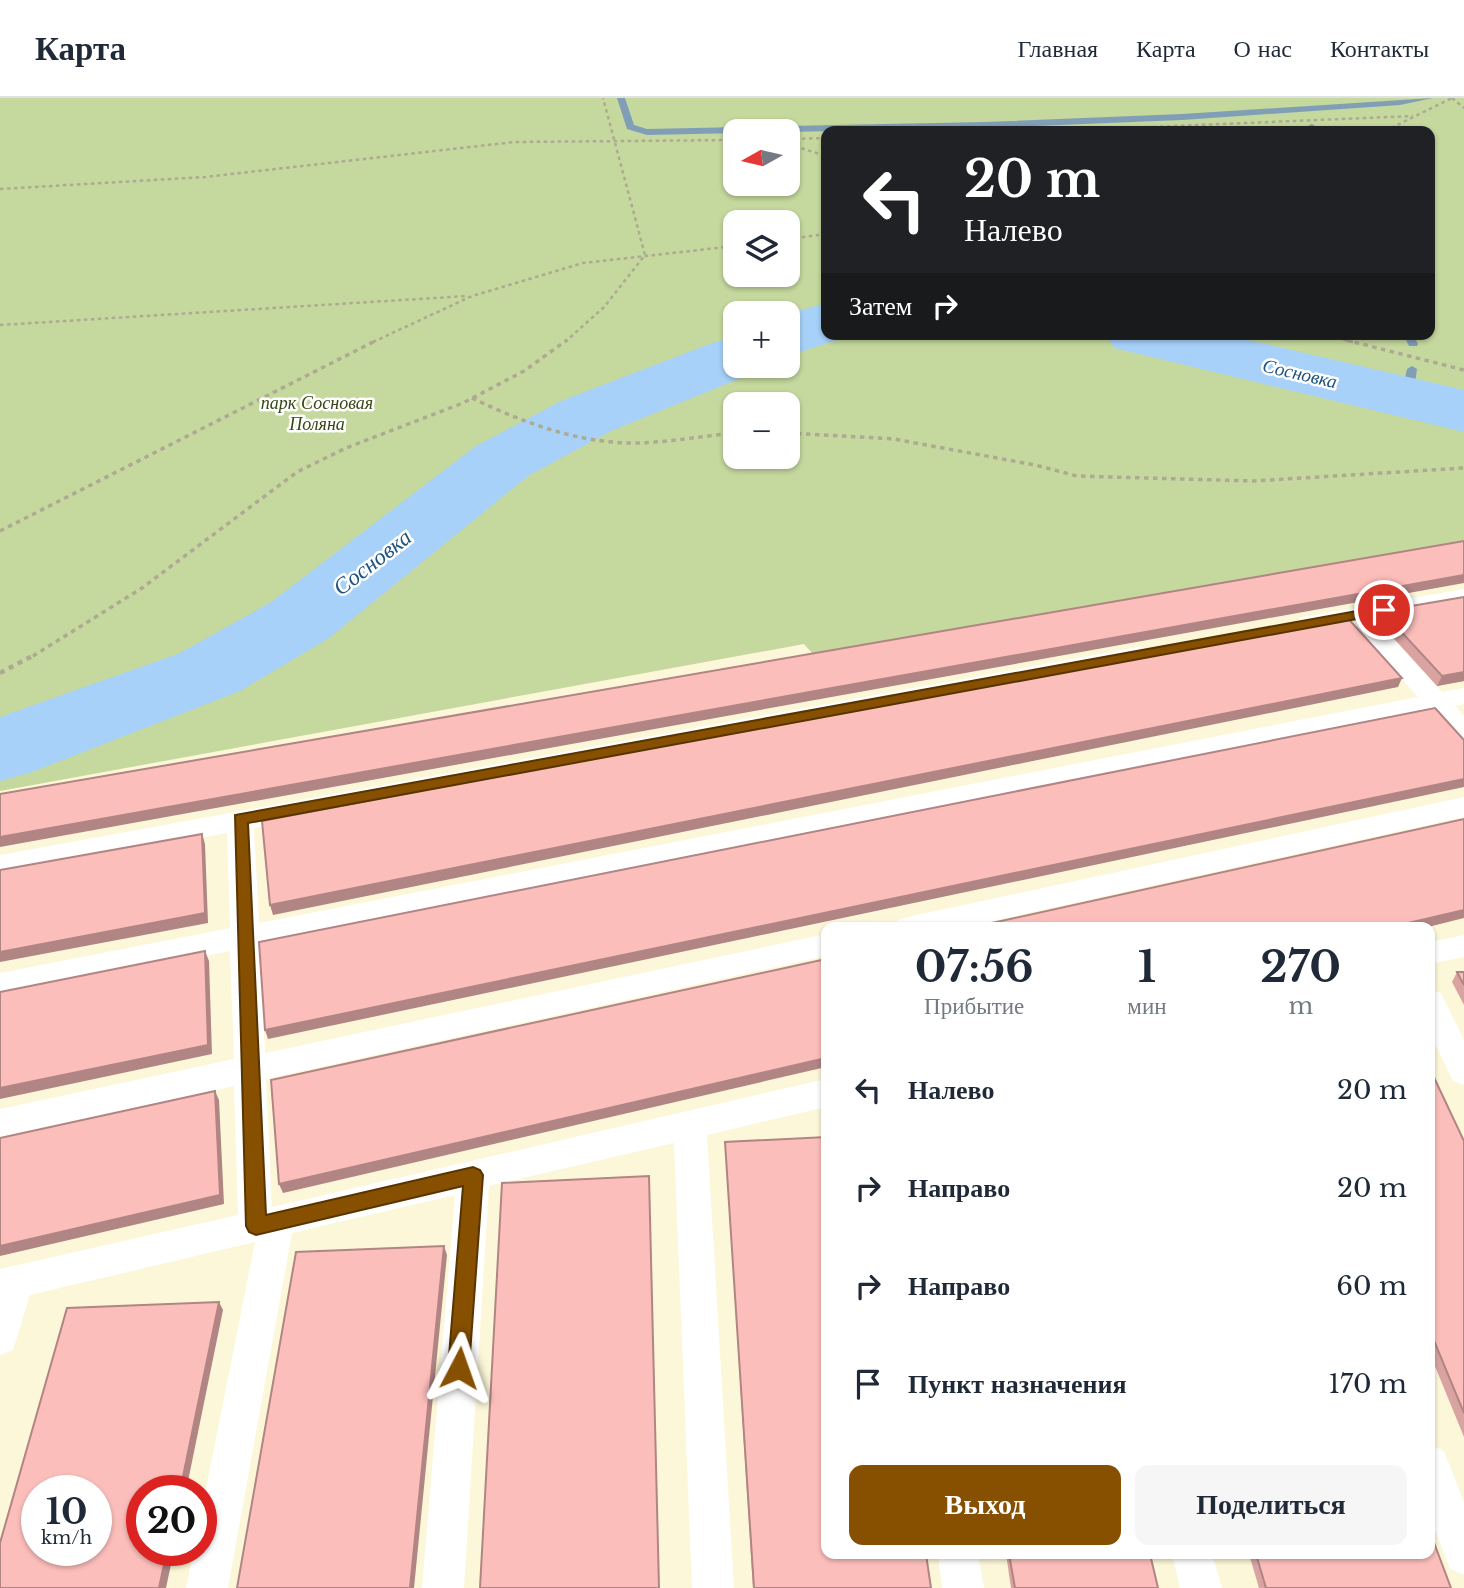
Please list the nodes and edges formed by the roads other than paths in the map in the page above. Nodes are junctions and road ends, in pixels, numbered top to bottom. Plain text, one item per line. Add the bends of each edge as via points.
1 (1464, 596) edge
2 (1357, 614) junction
3 (1289, 627) edge
4 (1167, 649) edge
5 (1451, 699) edge
6 (1464, 732) edge
7 (1464, 807) edge
8 (240, 819) junction
9 (0, 865) edge
10 (936, 922) edge
11 (245, 939) junction
12 (821, 946) edge
13 (1464, 946) edge
14 (1435, 952) edge
15 (0, 985) edge
16 (1435, 1012) edge
17 (250, 1070) junction
18 (1464, 1072) edge
19 (821, 1094) edge
20 (0, 1123) edge
21 (690, 1125) junction
22 (473, 1175) junction
23 (266, 1224) junction
24 (8, 1284) edge
25 (0, 1338) edge
26 (1435, 1478) edge
27 (1464, 1555) edge
28 (959, 1559) edge
29 (1193, 1559) edge
30 (207, 1588) edge
31 (443, 1588) edge
32 (713, 1588) edge
33 (963, 1588) edge
34 (1201, 1588) edge

1 - 2 lane
2 - 3 lane
2 - 5 lane
4 - 8 lane
5 - 6 lane
5 - 11 lane
7 - 10 lane
8 - 9 lane
8 - 11 lane
11 - 15 lane
11 - 17 lane
12 - 17 lane
13 - 14 lane
16 - 18 lane
17 - 20 lane
17 - 23 lane
19 - 21 lane
21 - 22 lane
21 - 32 lane
22 - 23 lane
22 - 31 lane
23 - 24 lane
23 - 30 lane
24 - 25 lane
26 - 27 lane
28 - 33 lane
29 - 34 lane

